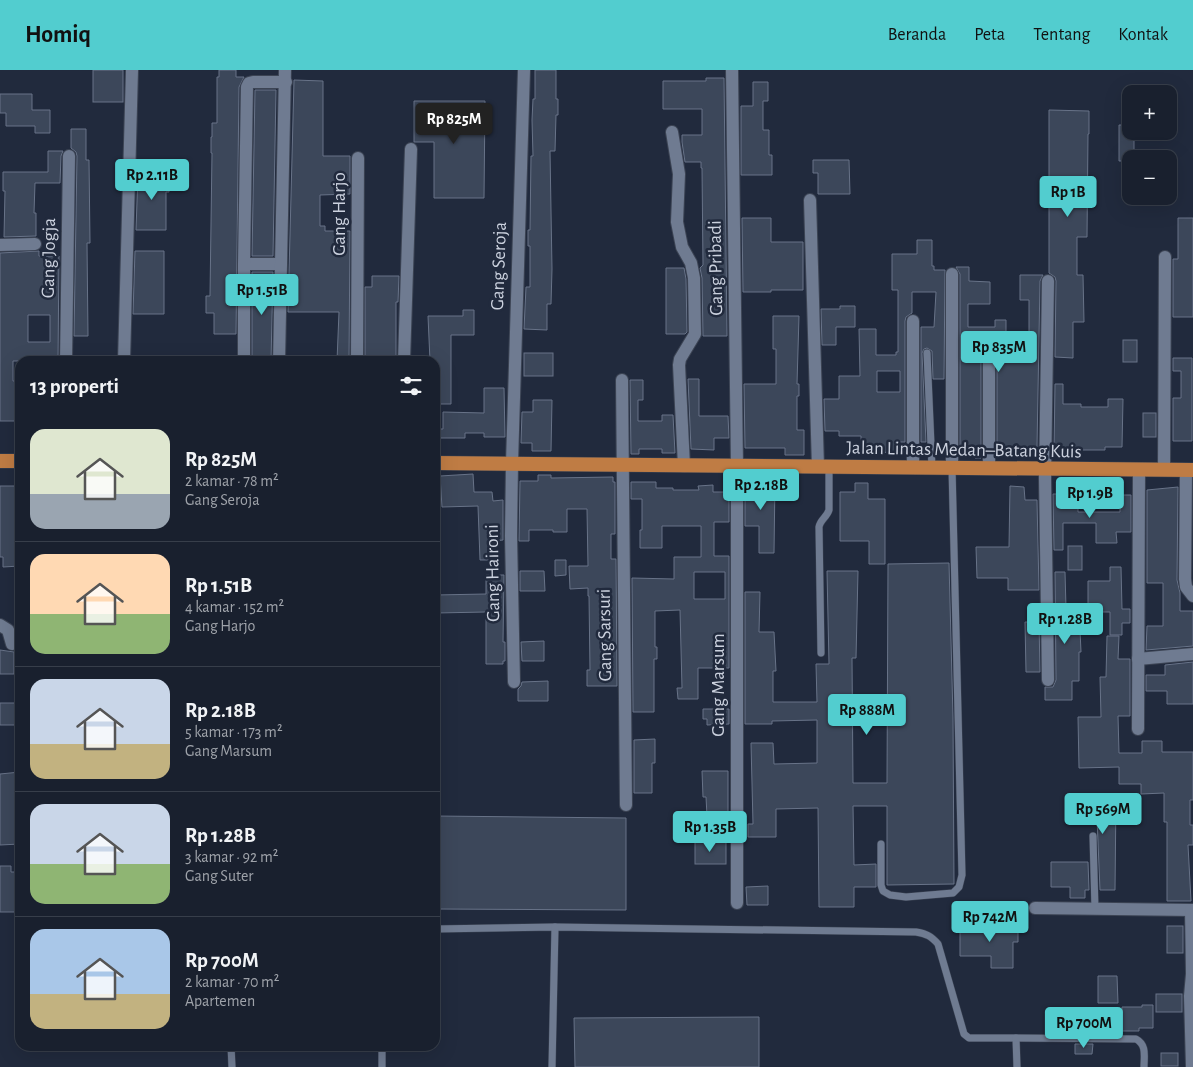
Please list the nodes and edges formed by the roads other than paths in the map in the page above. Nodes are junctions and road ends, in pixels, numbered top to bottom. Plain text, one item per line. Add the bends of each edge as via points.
1 (132, 70) edge
2 (524, 70) edge
3 (732, 70) edge
4 (285, 76) edge
5 (672, 132) dead end
6 (411, 149) dead end
7 (69, 156) dead end
8 (358, 158) dead end
9 (810, 200) dead end
10 (35, 244) dead end
11 (0, 245) edge
12 (1165, 257) dead end
13 (244, 264) junction
14 (281, 264) junction
15 (952, 274) dead end
16 (1048, 282) dead end
17 (913, 321) dead end
18 (989, 349) dead end
19 (927, 354) dead end
20 (66, 356) edge
21 (124, 356) edge
22 (244, 356) edge
23 (279, 356) edge
24 (357, 356) edge
25 (404, 356) edge
26 (622, 380) dead end
27 (0, 461) edge
28 (15, 461) edge
29 (440, 463) edge
30 (512, 464) junction
31 (622, 464) junction
32 (684, 466) junction
33 (737, 466) junction
34 (823, 467) junction
35 (913, 468) junction
36 (932, 468) junction
37 (952, 468) junction
38 (988, 468) junction
39 (1046, 470) junction
40 (1139, 470) junction
41 (1164, 470) junction
42 (1189, 470) edge
43 (1193, 596) edge
44 (0, 625) edge
45 (12, 644) dead end
46 (821, 653) dead end
47 (1193, 654) edge
48 (1138, 660) junction
49 (1048, 680) dead end
50 (514, 682) dead end
51 (1138, 729) dead end
52 (626, 805) dead end
53 (1093, 836) dead end
54 (881, 844) dead end
55 (736, 903) dead end
56 (1035, 908) dead end
57 (1095, 909) junction
58 (1192, 910) edge
59 (555, 927) junction
60 (440, 929) edge
61 (1016, 1038) junction
62 (231, 1051) edge
63 (382, 1051) edge
64 (232, 1067) edge
65 (382, 1067) edge
66 (552, 1067) edge
67 (1017, 1067) edge
68 (1144, 1067) edge
69 (1192, 1067) edge

1 - 21 street
2 - 30 street, Gang Seroja
3 - 33 street, Gang Pribadi
4 - 13 street via 252,82 247,87
4 - 14 street
5 - 32 street via 679,174 678,232 694,278 694,334 678,365
6 - 25 street
7 - 20 street, Gang Jogja
8 - 24 street, Gang Harjo
9 - 34 street
10 - 11 street
12 - 41 street
13 - 14 street
13 - 22 street
14 - 23 street
15 - 37 street
16 - 39 street
17 - 35 street
18 - 38 street
19 - 36 lane
26 - 31 street, Gang Sarsuri
27 - 28 highway
29 - 30 highway, Jalan Lintas Medan–Batang Kuis
30 - 31 highway, Jalan Lintas Medan–Batang Kuis
30 - 50 street, Gang Haironi
31 - 32 highway, Jalan Lintas Medan–Batang Kuis
31 - 52 street, Gang Sarsuri
32 - 33 highway, Jalan Lintas Medan–Batang Kuis
33 - 34 highway, Jalan Lintas Medan–Batang Kuis
33 - 55 street, Gang Marsum
34 - 35 highway, Jalan Lintas Medan–Batang Kuis
34 - 46 lane via 829,510 819,527
35 - 36 highway, Jalan Lintas Medan–Batang Kuis
36 - 37 highway, Jalan Lintas Medan–Batang Kuis
37 - 38 highway, Jalan Lintas Medan–Batang Kuis
37 - 54 lane via 962,875 959,888 953,893 906,897 890,895 883,891 881,885
38 - 39 highway, Jalan Lintas Medan–Batang Kuis
39 - 40 highway, Jalan Lintas Medan–Batang Kuis
39 - 49 street
40 - 41 highway, Jalan Lintas Medan–Batang Kuis
40 - 48 street
41 - 42 highway, Jalan Lintas Medan–Batang Kuis
42 - 43 street via 1186,587
44 - 45 street via 8,630
47 - 48 street
48 - 51 street
53 - 57 lane
56 - 57 street
57 - 58 street
58 - 69 street
59 - 60 lane
59 - 61 lane via 926,934 938,944 966,1037
59 - 66 lane
61 - 67 lane
61 - 68 lane via 1136,1039 1144,1047
62 - 64 lane
63 - 65 lane

